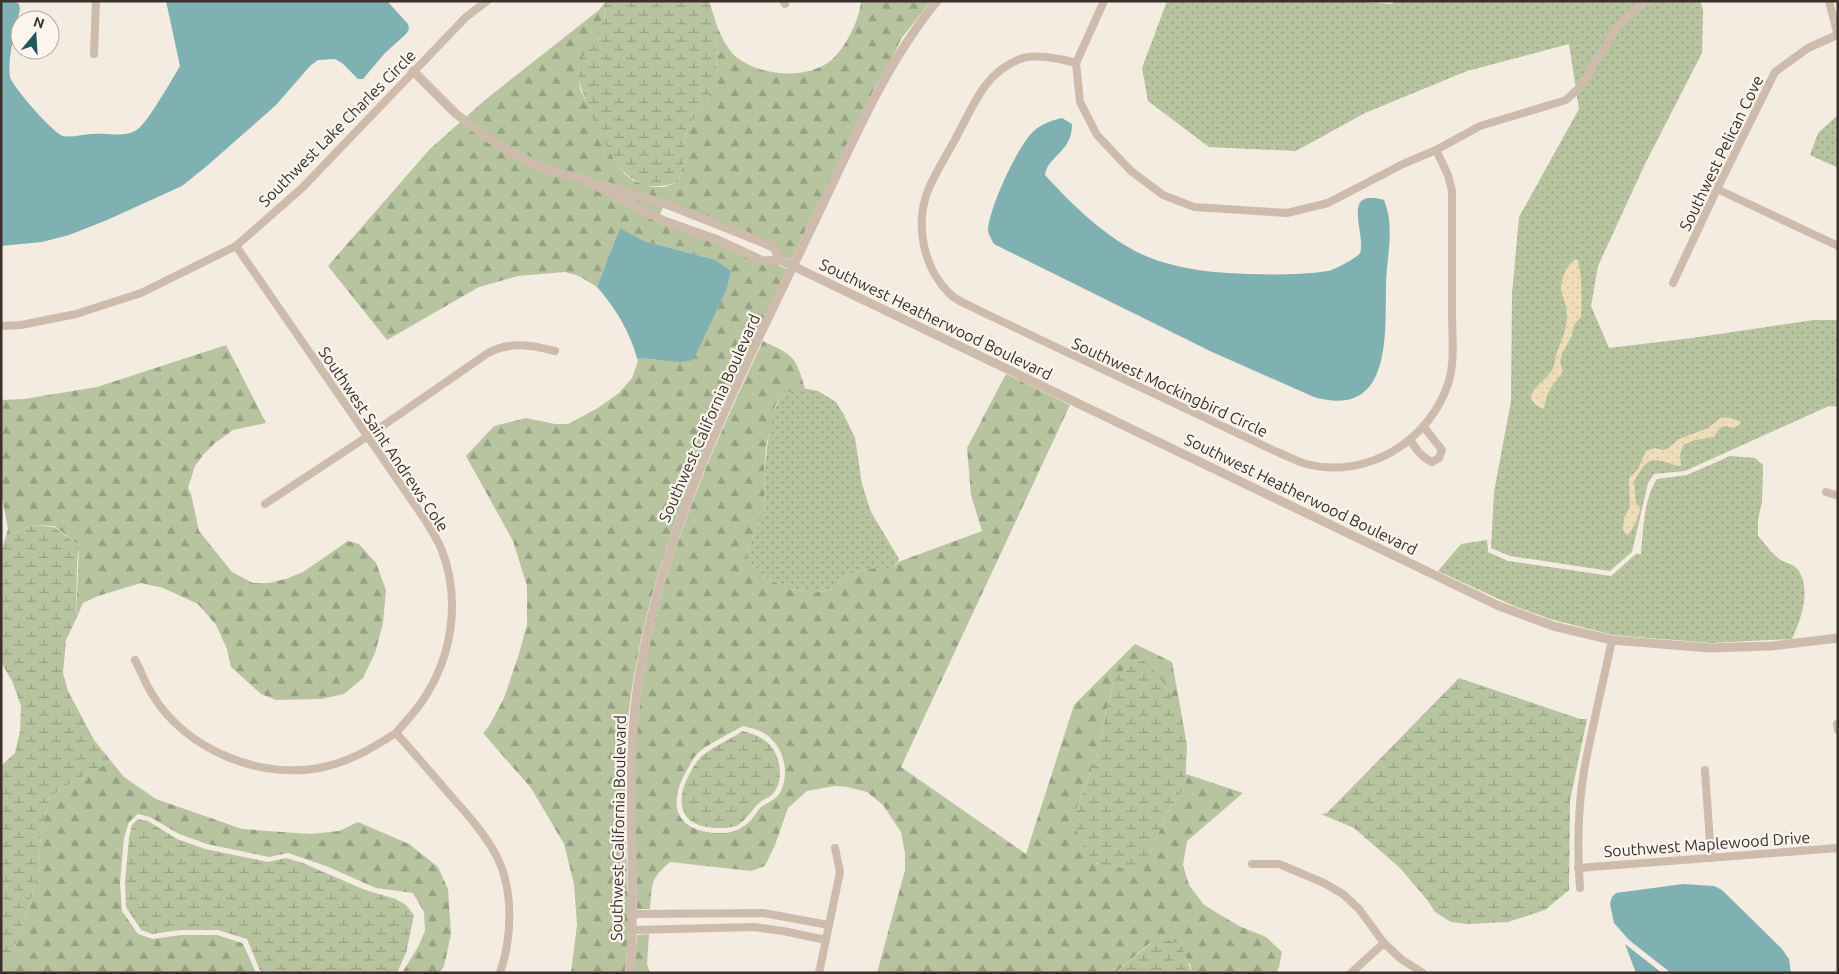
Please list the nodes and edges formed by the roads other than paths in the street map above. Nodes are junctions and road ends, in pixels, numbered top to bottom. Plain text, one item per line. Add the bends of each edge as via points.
1 (96, 1) edge
2 (487, 1) edge
3 (937, 1) edge
4 (1104, 1) edge
5 (1650, 1) edge
6 (1829, 1) edge
7 (1837, 35) edge
8 (94, 54) dead end
9 (1076, 63) junction
10 (413, 71) junction
11 (1436, 150) junction
12 (580, 178) junction
13 (1717, 189) junction
14 (683, 210) junction
15 (678, 226) junction
16 (236, 246) junction
17 (1838, 246) edge
18 (780, 260) junction
19 (793, 266) junction
20 (1673, 283) dead end
21 (1, 326) edge
22 (555, 351) dead end
23 (1424, 427) junction
24 (368, 436) junction
25 (1410, 440) junction
26 (1826, 492) dead end
27 (1838, 496) edge
28 (265, 504) dead end
29 (1838, 638) edge
30 (1612, 640) junction
31 (135, 660) dead end
32 (1837, 724) edge
33 (1838, 730) edge
34 (396, 733) junction
35 (1705, 770) dead end
36 (835, 848) dead end
37 (1838, 848) edge
38 (1712, 858) junction
39 (1252, 864) dead end
40 (1578, 868) junction
41 (1580, 888) dead end
42 (633, 914) junction
43 (829, 925) junction
44 (633, 930) junction
45 (826, 940) junction
46 (1384, 943) junction
47 (500, 973) edge
48 (630, 973) edge
49 (819, 973) edge
50 (1350, 973) edge
51 (1423, 973) edge

1 - 8 street
2 - 10 street, Southwest Lake Charles Circle via 466,17
3 - 19 street, Southwest California Boulevard via 920,22 880,87
4 - 9 street
5 - 11 street via 1634,10 1617,28 1580,87 1566,100 1480,126
6 - 7 street
7 - 13 street, Southwest Pelican Cove via 1808,48 1776,72
9 - 11 street via 1080,102 1097,135 1138,176 1164,195 1194,207 1287,213 1328,203
9 - 25 street, Southwest Mockingbird Circle via 1053,57 1022,58 1000,69 982,88 927,193 921,220 924,248 937,276 951,295 1221,426 1307,464 1337,467 1366,464
10 - 12 street, Southwest Heatherwood Boulevard via 456,114 498,145 545,169
10 - 16 street, Southwest Lake Charles Circle via 302,188
11 - 23 street, Southwest Mockingbird Circle via 1452,191 1452,350 1450,379
12 - 14 street, Southwest Heatherwood Boulevard
12 - 15 street, Southwest Heatherwood Boulevard
13 - 17 street
13 - 20 street, Southwest Pelican Cove
14 - 15 street
14 - 18 street, Southwest Heatherwood Boulevard via 774,247
15 - 18 street, Southwest Heatherwood Boulevard via 763,261
16 - 21 street, Southwest Lake Charles Circle via 141,293 76,314
16 - 24 street, Southwest Saint Andrews Cole
18 - 19 street, Southwest Heatherwood Boulevard
19 - 30 street, Southwest Heatherwood Boulevard via 1499,606 1553,626
19 - 42 street, Southwest California Boulevard via 697,476 672,541 656,596 640,666 632,731
22 - 24 street via 522,344 497,348
23 - 25 street, Southwest Mockingbird Circle
23 - 25 street via 1442,450 1439,458 1432,462 1428,460
24 - 28 street
24 - 34 street, Southwest Saint Andrews Cole via 441,548 453,599 451,630 441,667 423,700
26 - 27 street
29 - 30 street, Southwest Heatherwood Boulevard via 1771,646 1710,648
30 - 40 street via 1584,772
31 - 34 street, Southwest Saint Andrews Cole via 152,695 169,716 205,746 244,763 266,769 298,771 324,767 373,748
32 - 33 street
34 - 47 street via 478,827 498,858 510,914 508,943
35 - 38 street
36 - 43 street via 840,872
37 - 38 street, Southwest Maplewood Drive
38 - 40 street, Southwest Maplewood Drive
39 - 46 street via 1279,864 1330,886 1359,909
40 - 41 street
42 - 43 street via 763,913
42 - 44 street, Southwest California Boulevard
43 - 45 street
44 - 45 street via 754,927
44 - 48 street, Southwest California Boulevard
45 - 49 street
46 - 50 street
46 - 51 street

